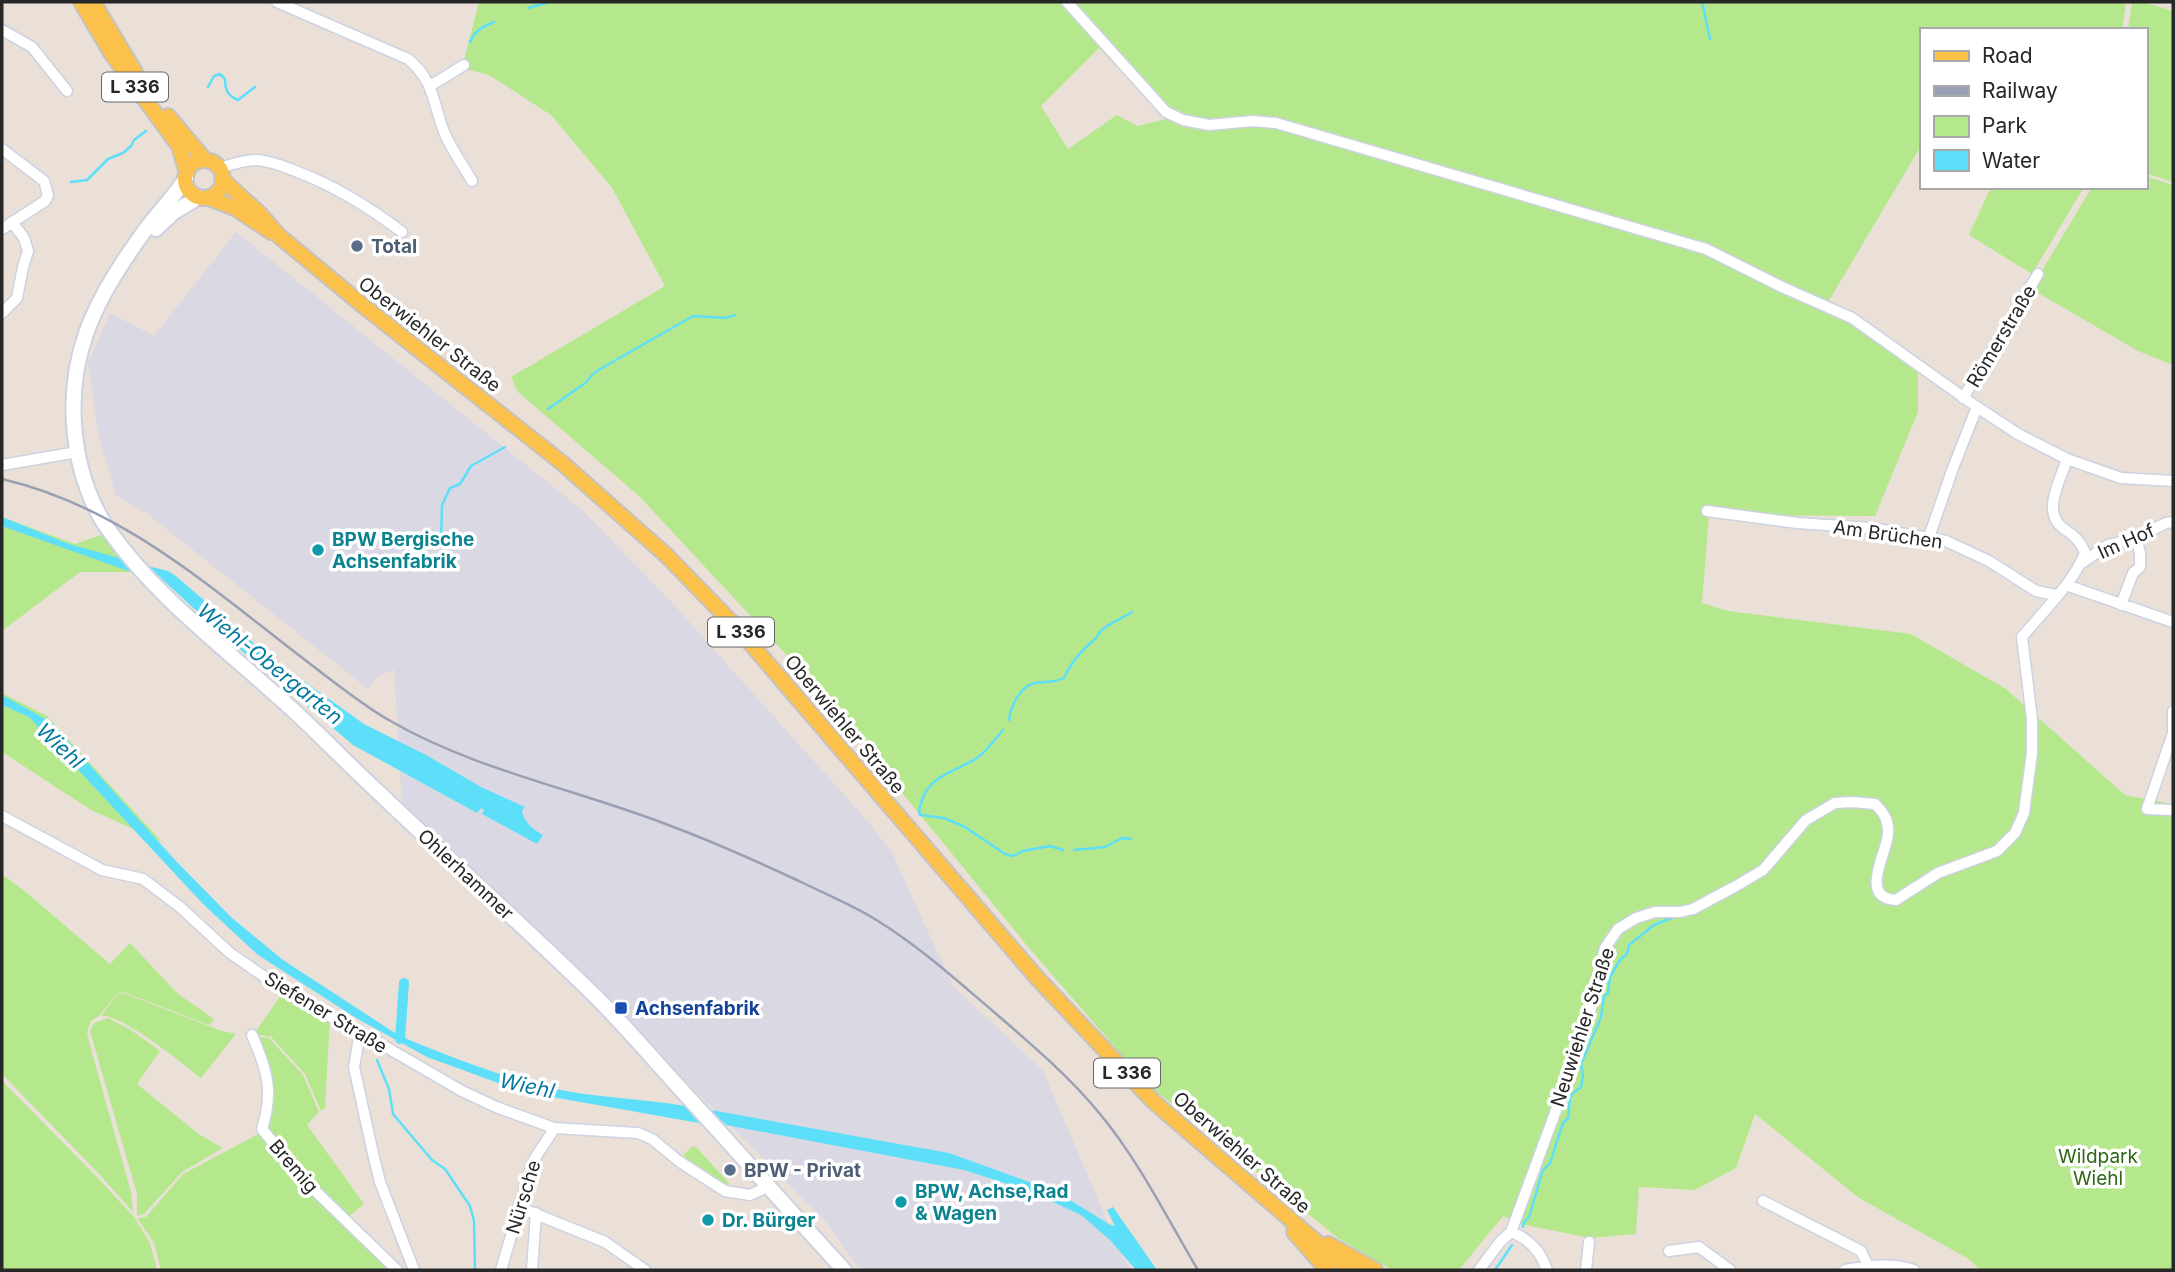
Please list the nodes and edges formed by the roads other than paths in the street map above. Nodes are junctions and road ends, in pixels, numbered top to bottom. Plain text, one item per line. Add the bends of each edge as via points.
1 (81, 2) edge
2 (92, 2) edge
3 (277, 2) edge
4 (1067, 2) edge
5 (2, 30) edge
6 (464, 65) dead end
7 (430, 86) junction
8 (66, 91) dead end
9 (2, 149) edge
10 (205, 160) junction
11 (222, 174) junction
12 (186, 176) junction
13 (472, 181) dead end
14 (204, 197) junction
15 (12, 222) junction
16 (2, 229) edge
17 (402, 232) dead end
18 (279, 236) junction
19 (136, 245) junction
20 (2038, 274) dead end
21 (2, 313) edge
22 (1963, 398) junction
23 (1977, 408) junction
24 (77, 452) junction
25 (2067, 459) junction
26 (2, 465) edge
27 (2173, 481) edge
28 (1707, 511) dead end
29 (2173, 522) edge
30 (1929, 537) junction
31 (2136, 538) junction
32 (2080, 564) junction
33 (2066, 585) junction
34 (2056, 596) junction
35 (2121, 605) junction
36 (2173, 622) edge
37 (2173, 710) edge
38 (2173, 810) edge
39 (2, 816) edge
40 (360, 1032) junction
41 (251, 1035) dead end
42 (554, 1128) junction
43 (1247, 1183) junction
44 (767, 1185) junction
45 (1763, 1201) dead end
46 (518, 1207) junction
47 (536, 1213) junction
48 (1511, 1232) junction
49 (1308, 1234) junction
50 (1589, 1242) dead end
51 (1669, 1251) dead end
52 (1868, 1266) junction
53 (397, 1270) edge
54 (414, 1270) edge
55 (501, 1270) edge
56 (531, 1270) edge
57 (645, 1270) edge
58 (844, 1270) edge
59 (1327, 1270) edge
60 (1349, 1270) edge
61 (1376, 1270) edge
62 (1479, 1270) edge
63 (1547, 1270) edge
64 (1586, 1270) edge
65 (1730, 1270) edge
66 (1845, 1270) edge
67 (1914, 1270) edge

1 - 12 main road, L 336 via 111,53 179,146
2 - 10 main road, L 336 via 133,70
3 - 7 street via 408,59
4 - 22 street, Römerstraße via 1166,112 1183,120 1209,125 1276,123 1706,248 1852,318
5 - 8 street via 32,47
6 - 7 street
7 - 13 street via 445,134
9 - 15 street via 44,181 48,195
10 - 11 main road
10 - 12 main road via 194,164
11 - 14 main road via 219,191
11 - 17 street via 242,161 274,163 335,188
11 - 18 main road, Oberwiehler Straße / L 336
12 - 14 main road via 188,188
12 - 19 street
14 - 18 main road, Oberwiehler Straße / L 336 via 234,208
14 - 19 street via 174,212
15 - 16 street
15 - 21 street via 28,251 17,298
18 - 43 main road, Oberwiehler Straße / L 336 via 561,461 666,555 739,629 1038,979 1154,1102
19 - 24 street via 104,291 80,353 74,383
20 - 22 street, Römerstraße
22 - 23 street, Römerstraße
23 - 25 street, Römerstraße
23 - 30 street
24 - 26 street
24 - 44 street, Ohlerhammer via 107,527 150,579 596,996
25 - 27 street, Römerstraße via 2121,478
25 - 32 street via 2052,505 2053,517 2082,544 2085,553
28 - 30 street, Am Brüchen
29 - 31 street, Im Hof
30 - 34 street, Am Brüchen via 1989,561 2036,592
31 - 32 street, Im Hof via 2108,545
31 - 35 street via 2140,566
32 - 33 street
33 - 34 street
33 - 35 street
34 - 48 street, Neuwiehler Straße via 2022,637 2032,753 2024,813 2015,834 1997,851 1938,873 1889,900 1877,884 1888,836 1887,819 1875,804 1835,803 1806,820 1763,870 1736,886 1693,909 1655,912 1618,929 1605,948 1585,1032
35 - 36 street
37 - 38 street via 2173,733 2147,809
39 - 40 street, Siefener Straße via 102,870 142,879 230,953 300,1001
40 - 42 street, Siefener Straße via 462,1091
40 - 54 street via 354,1066 374,1158
41 - 53 street, Bremig via 265,1067 268,1089 262,1129 300,1177
42 - 44 street via 638,1133 725,1191 750,1195
42 - 46 street, Nürsche via 537,1151
43 - 49 main road, Oberwiehler Straße / L 336
43 - 59 main road, L 336
44 - 58 street, Ohlerhammer
45 - 52 street via 1861,1251
46 - 47 street
46 - 55 street, Nürsche
47 - 56 street
47 - 57 street via 605,1242
48 - 62 street, Neuwiehler Straße
48 - 63 street via 1538,1250
49 - 60 main road, Oberwiehler Straße / L 336
49 - 61 main road, L 336
50 - 64 street
51 - 65 street via 1699,1247
52 - 66 street
52 - 67 street

